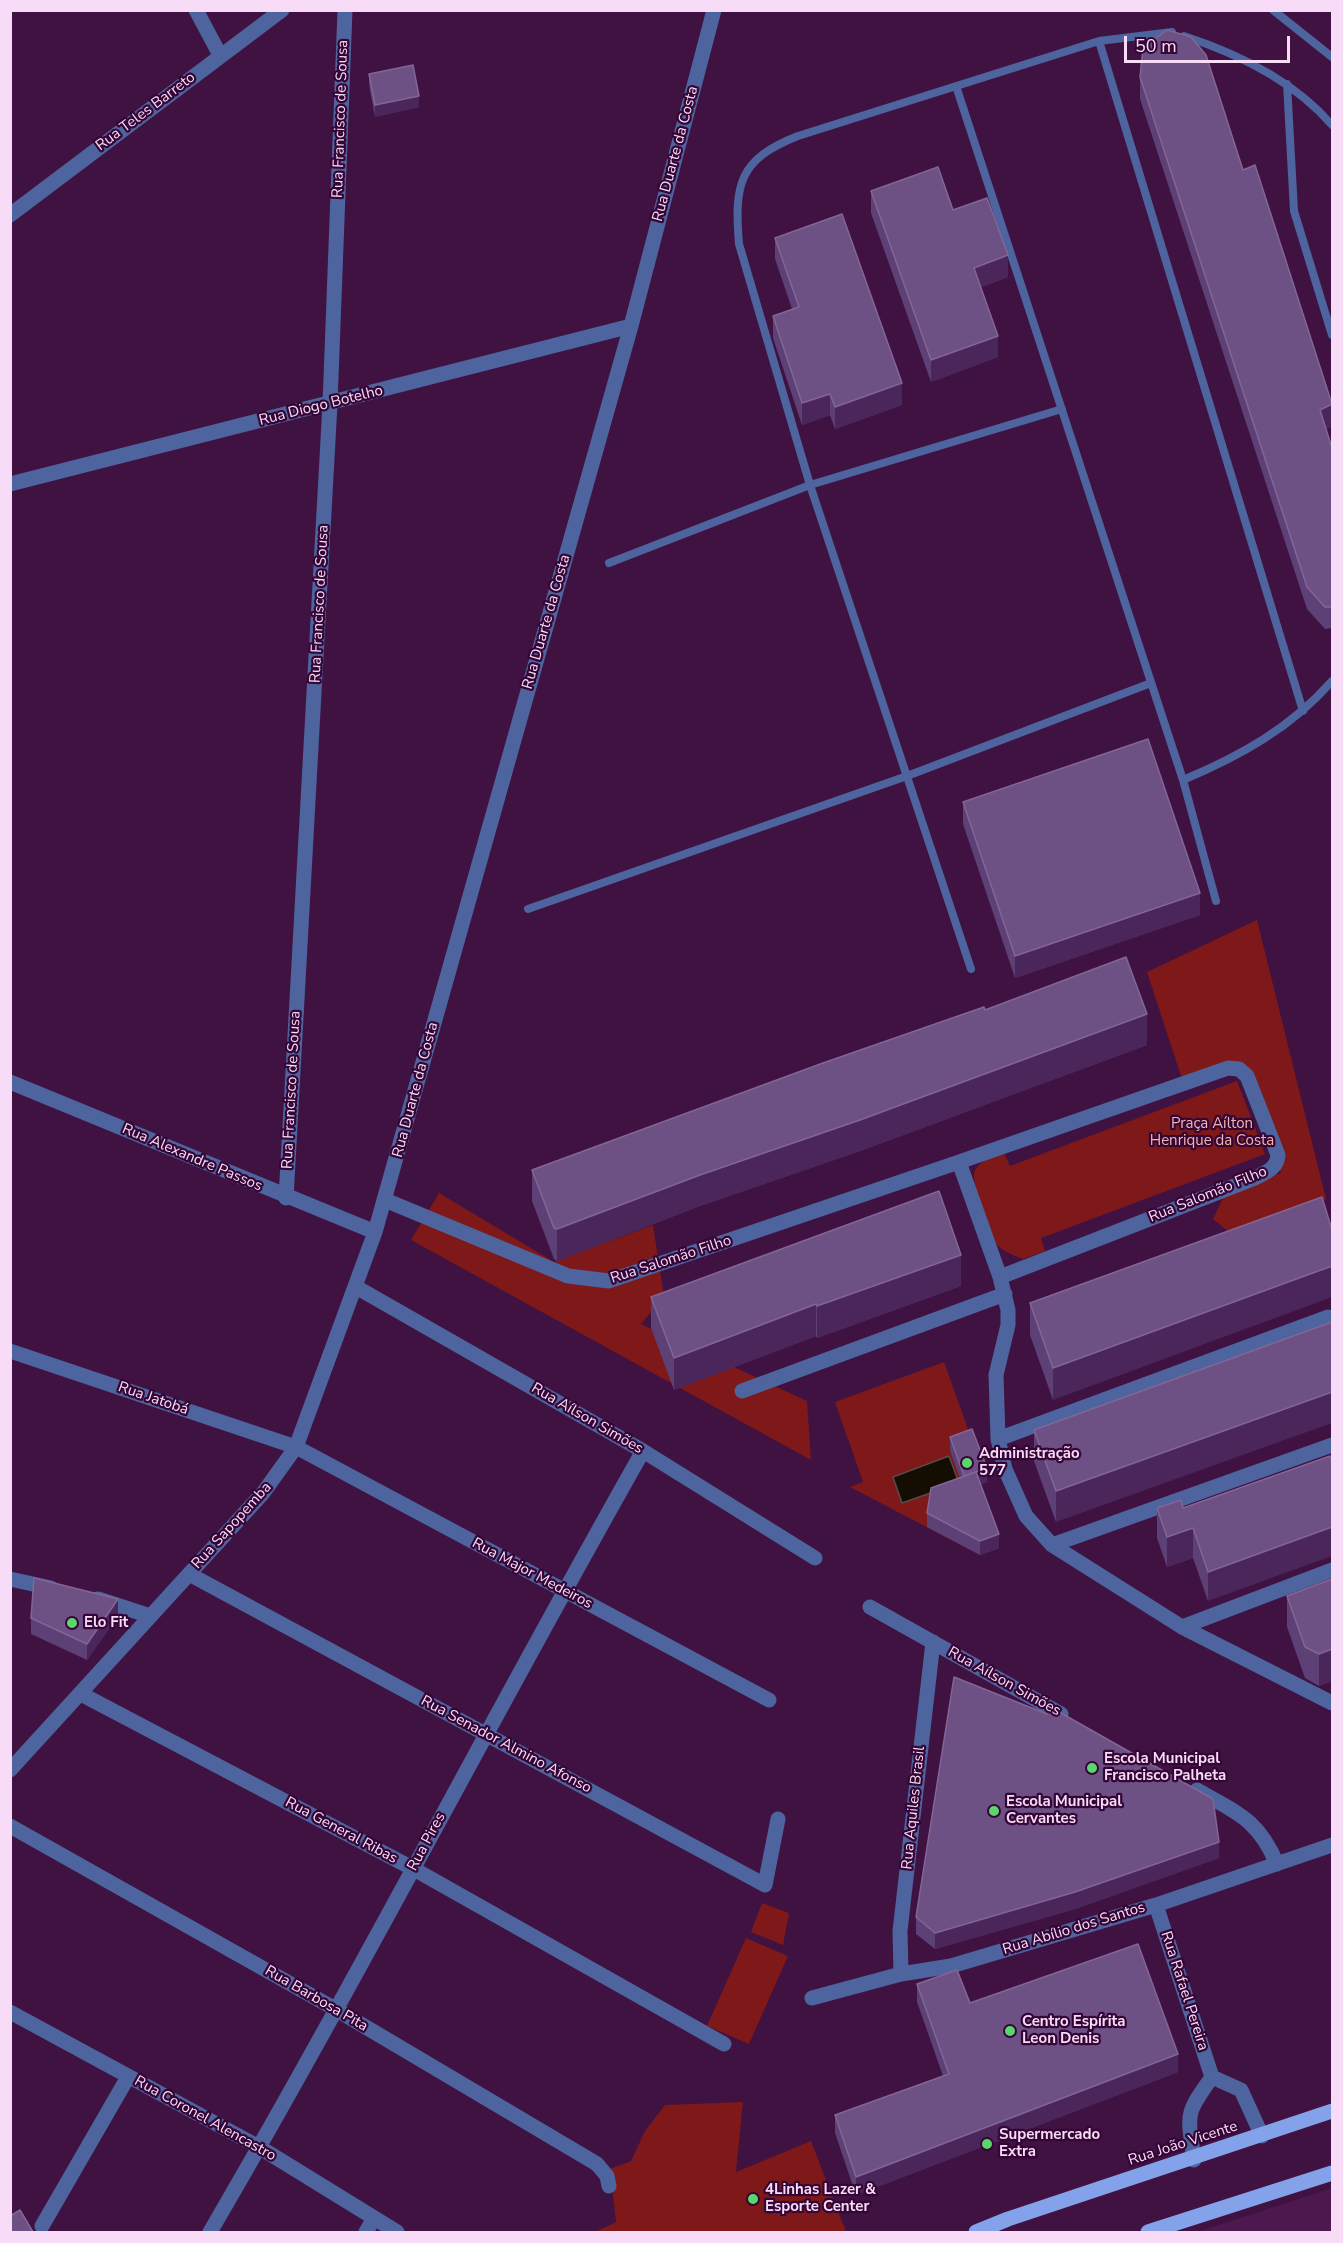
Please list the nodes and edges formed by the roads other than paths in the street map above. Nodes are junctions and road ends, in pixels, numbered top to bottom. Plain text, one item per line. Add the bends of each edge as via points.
1 (196, 10) edge
2 (282, 10) edge
3 (345, 10) edge
4 (714, 10) edge
5 (1273, 10) edge
6 (1099, 41) junction
7 (220, 55) junction
8 (1332, 57) edge
9 (1287, 84) junction
10 (956, 86) junction
11 (1332, 125) edge
12 (10, 215) edge
13 (631, 326) junction
14 (1332, 335) edge
15 (330, 405) junction
16 (1062, 409) junction
17 (10, 484) edge
18 (810, 485) junction
19 (609, 563) dead end
20 (1332, 681) edge
21 (1151, 683) junction
22 (1303, 711) junction
23 (907, 776) junction
24 (1183, 780) junction
25 (1216, 901) dead end
26 (528, 909) dead end
27 (971, 969) dead end
28 (10, 1082) edge
29 (959, 1162) junction
30 (286, 1198) junction
31 (385, 1200) junction
32 (375, 1232) junction
33 (1000, 1277) junction
34 (356, 1287) junction
35 (1005, 1294) junction
36 (1328, 1317) dead end
37 (10, 1351) edge
38 (742, 1391) dead end
39 (998, 1439) junction
40 (1332, 1444) edge
41 (296, 1447) junction
42 (643, 1451) junction
43 (1052, 1545) junction
44 (815, 1558) dead end
45 (1332, 1570) edge
46 (189, 1574) junction
47 (10, 1579) edge
48 (563, 1590) junction
49 (65, 1592) edge
50 (87, 1597) edge
51 (870, 1607) dead end
52 (150, 1616) junction
53 (1182, 1627) junction
54 (933, 1642) junction
55 (81, 1694) junction
56 (768, 1700) dead end
57 (1332, 1703) edge
58 (1078, 1724) edge
59 (485, 1734) junction
60 (10, 1770) edge
61 (1182, 1782) edge
62 (778, 1819) dead end
63 (10, 1826) edge
64 (1332, 1845) edge
65 (1277, 1864) junction
66 (412, 1868) junction
67 (1156, 1905) junction
68 (901, 1974) junction
69 (812, 1998) dead end
70 (336, 2010) junction
71 (10, 2013) edge
72 (724, 2044) dead end
73 (128, 2077) junction
74 (1212, 2077) junction
75 (1332, 2111) edge
76 (1262, 2136) junction
77 (259, 2148) junction
78 (1194, 2160) junction
79 (1332, 2173) edge
80 (609, 2186) dead end
81 (374, 2218) junction
82 (42, 2226) dead end
83 (210, 2232) edge
84 (366, 2232) edge
85 (397, 2232) edge
86 (976, 2232) edge
87 (1148, 2232) edge

1 - 7 street
2 - 7 street, Rua Teles Barreto
3 - 15 street, Rua Francisco de Sousa
4 - 13 street, Rua Duarte da Costa
5 - 8 lane
6 - 9 lane via 1171,32 1209,44
6 - 10 lane
6 - 22 lane
7 - 12 street, Rua Teles Barreto
9 - 11 lane
9 - 14 lane via 1294,211
10 - 16 lane
10 - 18 lane via 769,147 753,162 741,182 739,244
13 - 15 street, Rua Diogo Botelho
13 - 31 street, Rua Duarte da Costa
15 - 17 street, Rua Diogo Botelho
15 - 30 street, Rua Francisco de Sousa
16 - 18 lane
16 - 21 lane
18 - 19 lane
18 - 23 lane
20 - 22 lane
21 - 23 lane
21 - 24 lane
22 - 24 lane via 1258,745
23 - 26 lane
23 - 27 lane
24 - 25 lane
28 - 30 street, Rua Alexandre Passos
29 - 31 street, Rua Salomão Filho via 609,1281 568,1276
29 - 33 street
29 - 33 street, Rua Salomão Filho via 1228,1068 1239,1069 1247,1076 1278,1155 1271,1170 1255,1178
30 - 32 street, Rua Alexandre Passos
31 - 32 street, Rua Duarte da Costa
32 - 34 street, Rua Sapopemba
33 - 35 street
34 - 41 street, Rua Sapopemba
34 - 42 street, Rua Aílson Simões
35 - 38 street
35 - 39 street via 1008,1325 996,1375
36 - 39 street
37 - 41 street, Rua Jatobá
39 - 43 street via 1016,1497 1026,1516
40 - 43 street
41 - 46 street, Rua Sapopemba via 269,1486
41 - 48 street, Rua Major Medeiros
42 - 44 street, Rua Aílson Simões
42 - 48 street, Rua Pires
43 - 53 street
45 - 53 street
46 - 52 street, Rua Sapopemba
46 - 59 street, Rua Senador Almino Afonso
47 - 49 street
48 - 56 street, Rua Major Medeiros
48 - 59 street, Rua Pires
50 - 52 street
51 - 54 street, Rua Aílson Simões
52 - 55 street, Rua Sapopemba
53 - 57 street
54 - 58 street, Rua Aílson Simões
54 - 68 street, Rua Aquiles Brasil via 900,1931
55 - 60 street, Rua Sapopemba
55 - 66 street, Rua General Ribas
59 - 62 street, Rua Senador Almino Afonso via 765,1885
59 - 66 street, Rua Pires
61 - 65 street via 1252,1823 1266,1839
63 - 70 street, Rua Barbosa Pita
64 - 65 street, Rua Abílio dos Santos
65 - 67 street, Rua Abílio dos Santos
66 - 70 street, Rua Pires
66 - 72 street, Rua General Ribas
67 - 68 street, Rua Abílio dos Santos via 951,1966
67 - 74 street, Rua Rafael Pereira
68 - 69 street, Rua Abílio dos Santos
70 - 77 street, Rua Pires
70 - 80 street, Rua Barbosa Pita via 597,2164 607,2176
71 - 73 street, Rua Coronel Alencastro
73 - 77 street, Rua Coronel Alencastro
73 - 82 street
74 - 76 street via 1241,2091
74 - 78 street via 1189,2110
75 - 76 main road, Rua João Vicente
76 - 78 main road, Rua João Vicente
77 - 81 street, Rua Coronel Alencastro
77 - 83 street, Rua Pires
78 - 86 main road, Rua João Vicente
79 - 87 main road
81 - 84 street
81 - 85 street, Rua Coronel Alencastro

